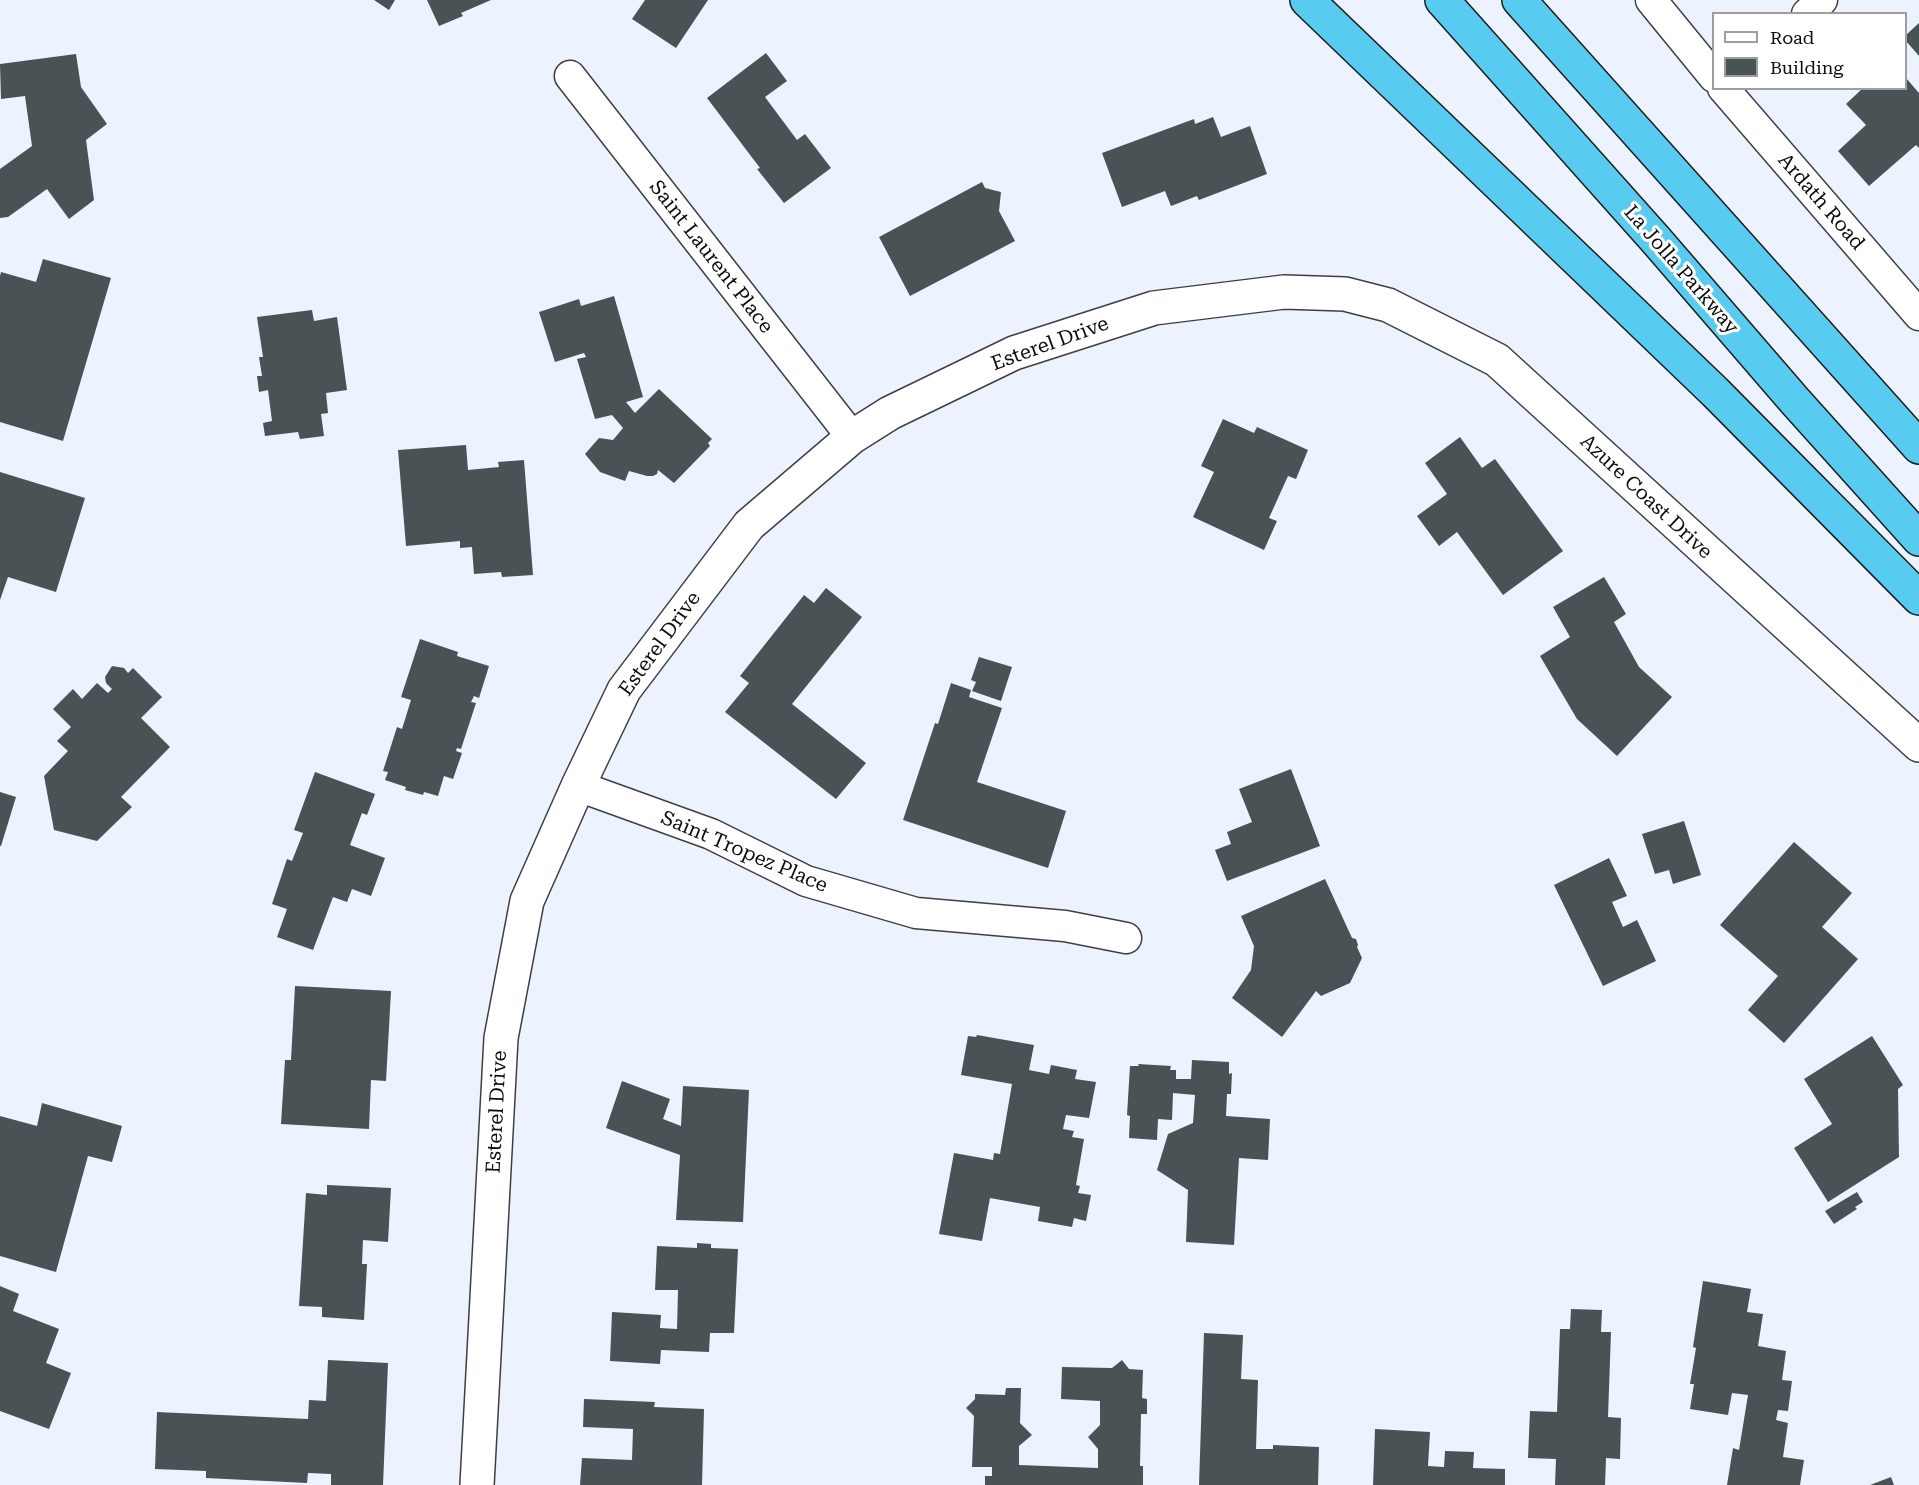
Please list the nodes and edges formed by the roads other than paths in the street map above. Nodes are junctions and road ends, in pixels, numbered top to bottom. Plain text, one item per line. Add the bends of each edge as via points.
1 (1307, 0) edge
2 (1442, 0) edge
3 (1519, 0) edge
4 (1651, 0) edge
5 (1822, 0) edge
6 (1809, 12) edge
7 (1712, 74) edge
8 (570, 76) dead end
9 (1725, 90) edge
10 (1345, 294) joint
11 (1919, 315) edge
12 (852, 437) junction
13 (1919, 447) edge
14 (1919, 539) edge
15 (1919, 598) edge
16 (1919, 746) edge
17 (578, 786) junction
18 (1126, 938) dead end
19 (477, 1485) edge

1 - 15 highway via 1715,392
2 - 14 highway, La Jolla Parkway
3 - 13 highway
4 - 7 street, Ardath Road
5 - 6 street
8 - 12 street, Saint Laurent Place
9 - 11 street, Ardath Road
10 - 12 street, Esterel Drive via 1284,292 1154,308 1014,353 890,412
10 - 16 street, Azure Coast Drive via 1388,305 1497,360
12 - 17 street, Esterel Drive via 749,525 624,690
17 - 18 street, Saint Tropez Place via 711,834 806,881 916,913 1065,926
17 - 19 street, Esterel Drive via 527,901 501,1038

